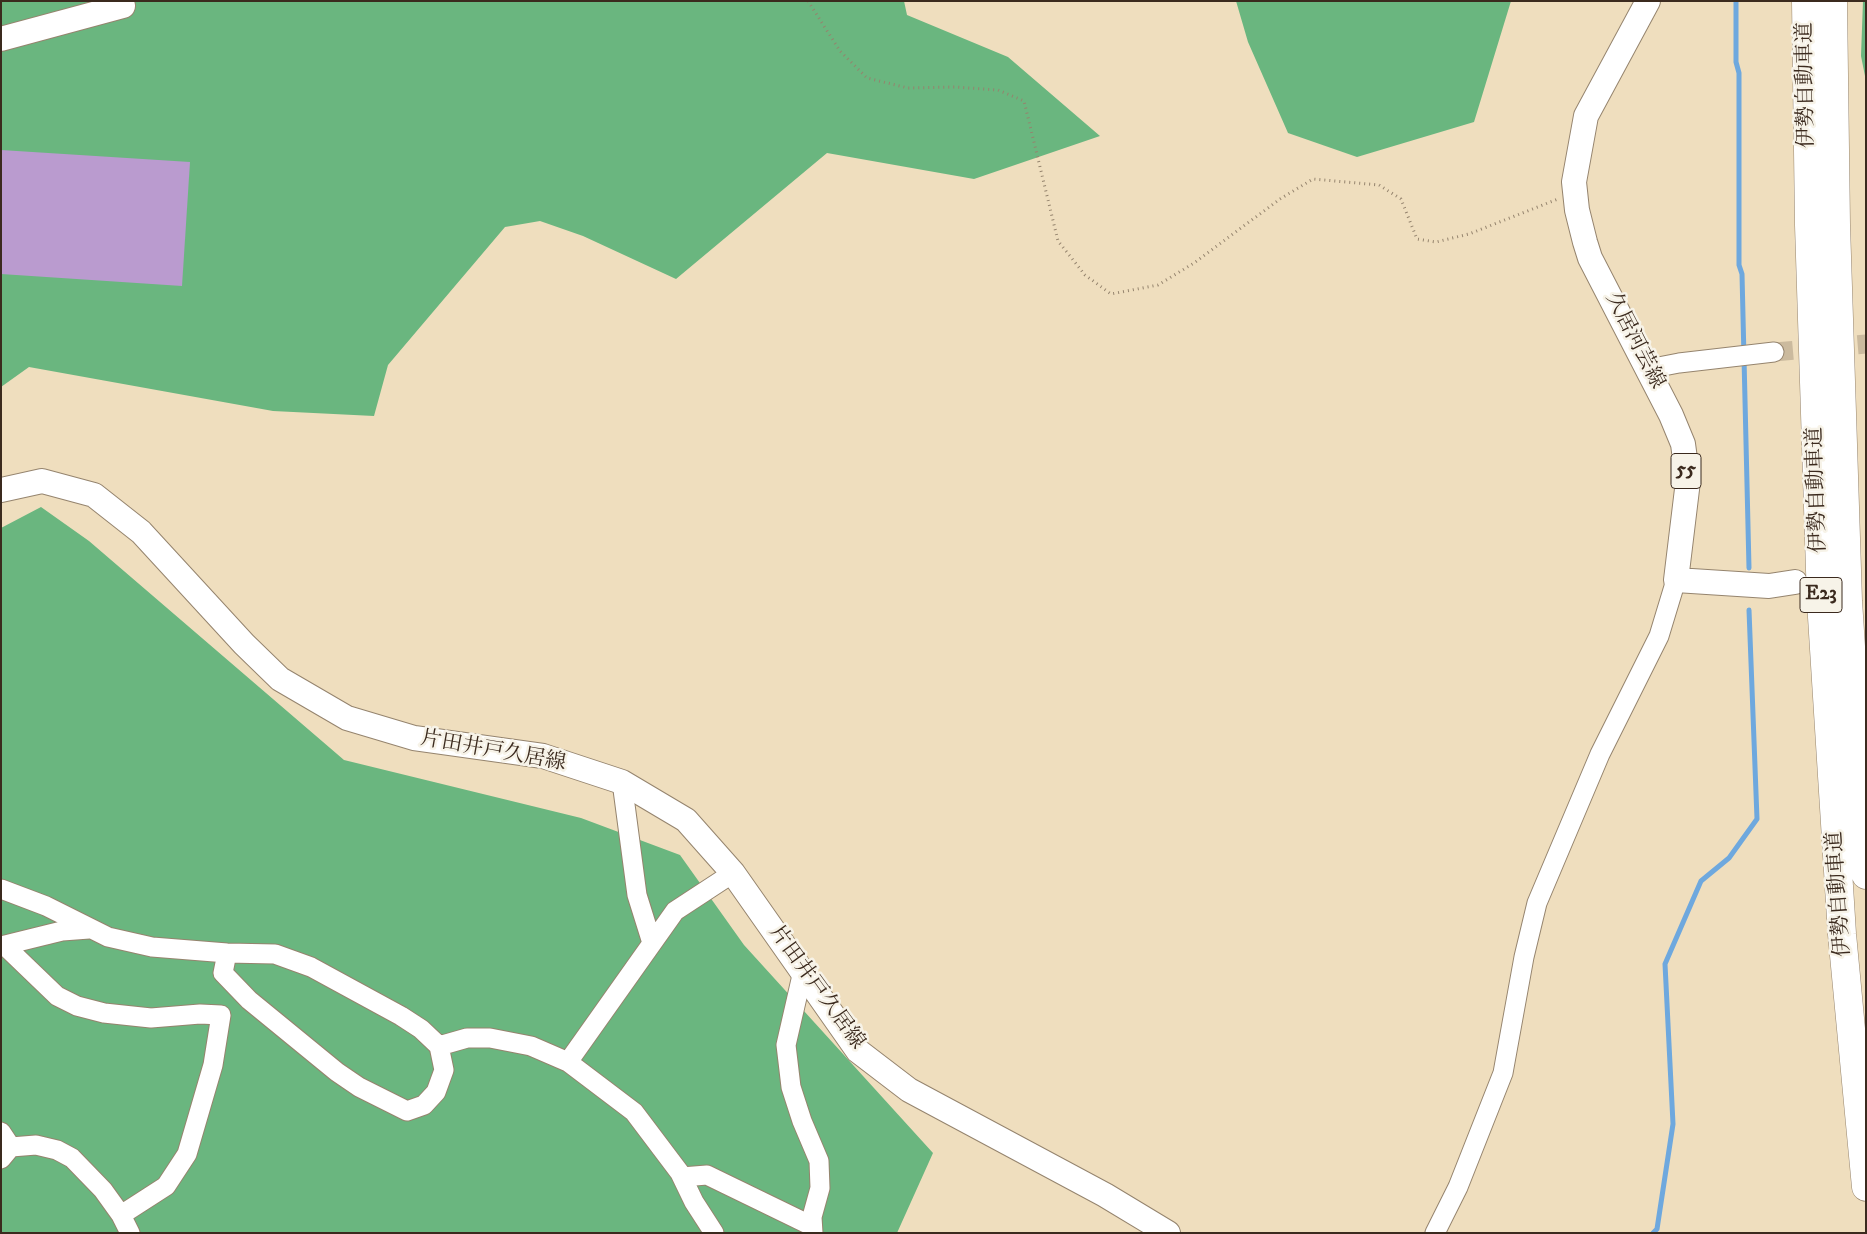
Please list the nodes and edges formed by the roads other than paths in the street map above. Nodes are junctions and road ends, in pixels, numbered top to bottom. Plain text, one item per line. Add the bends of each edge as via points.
1 (1648, 1) edge
2 (1806, 1) edge
3 (1833, 1) edge
4 (123, 6) dead end
5 (1, 39) edge
6 (1774, 352) tunnel mouth
7 (1648, 369) junction
8 (1, 490) edge
9 (1676, 580) junction
10 (1795, 582) dead end
11 (622, 782) junction
12 (733, 873) junction
13 (1866, 875) edge
14 (1, 889) edge
15 (90, 929) junction
16 (652, 942) junction
17 (3, 946) edge
18 (227, 954) junction
19 (803, 972) junction
20 (438, 1046) junction
21 (568, 1062) junction
22 (5, 1146) edge
23 (682, 1176) junction
24 (1866, 1187) edge
25 (121, 1215) junction
26 (813, 1229) edge
27 (130, 1233) edge
28 (714, 1233) edge
29 (1168, 1233) edge
30 (1436, 1233) edge

1 - 7 main road, 久居河芸線 / 55 via 1586,116 1574,182 1590,258
2 - 24 highway, 伊勢自動車道 / E23 via 1809,225 1821,601 1842,934
3 - 13 highway, 伊勢自動車道 / E23 via 1836,225 1848,591
4 - 5 main road
6 - 7 street
7 - 9 main road, 久居河芸線 / 55 via 1680,437 1688,481
8 - 11 main road, 片田井戸久居線 via 42,481 94,494 142,532 280,680 347,718 414,738 543,756
9 - 10 main road via 1768,586
9 - 30 street via 1659,636 1600,754 1538,903 1524,956 1503,1073 1458,1187
11 - 12 main road, 片田井戸久居線 via 686,820
11 - 16 street via 636,895
12 - 16 street via 675,911
12 - 19 main road, 片田井戸久居線
14 - 15 street via 46,906
15 - 17 street via 62,931
15 - 18 street via 152,948
16 - 21 street
17 - 25 street via 57,996 77,1006 104,1013 151,1018 221,1015 213,1065 187,1154 166,1186
18 - 20 street via 275,954 310,966 401,1016
18 - 20 street via 223,972 249,1000 337,1072 393,1105 407,1111 424,1105 436,1092 444,1070
19 - 26 street via 786,1044 791,1087 819,1161 820,1188 812,1217
19 - 29 main road, 片田井戸久居線 via 858,1051 910,1090 1105,1195
20 - 21 street via 467,1038 490,1038 531,1046
21 - 23 street via 634,1112
22 - 25 street via 36,1145 72,1158 103,1190
23 - 26 street via 707,1175
23 - 28 street
25 - 27 street

